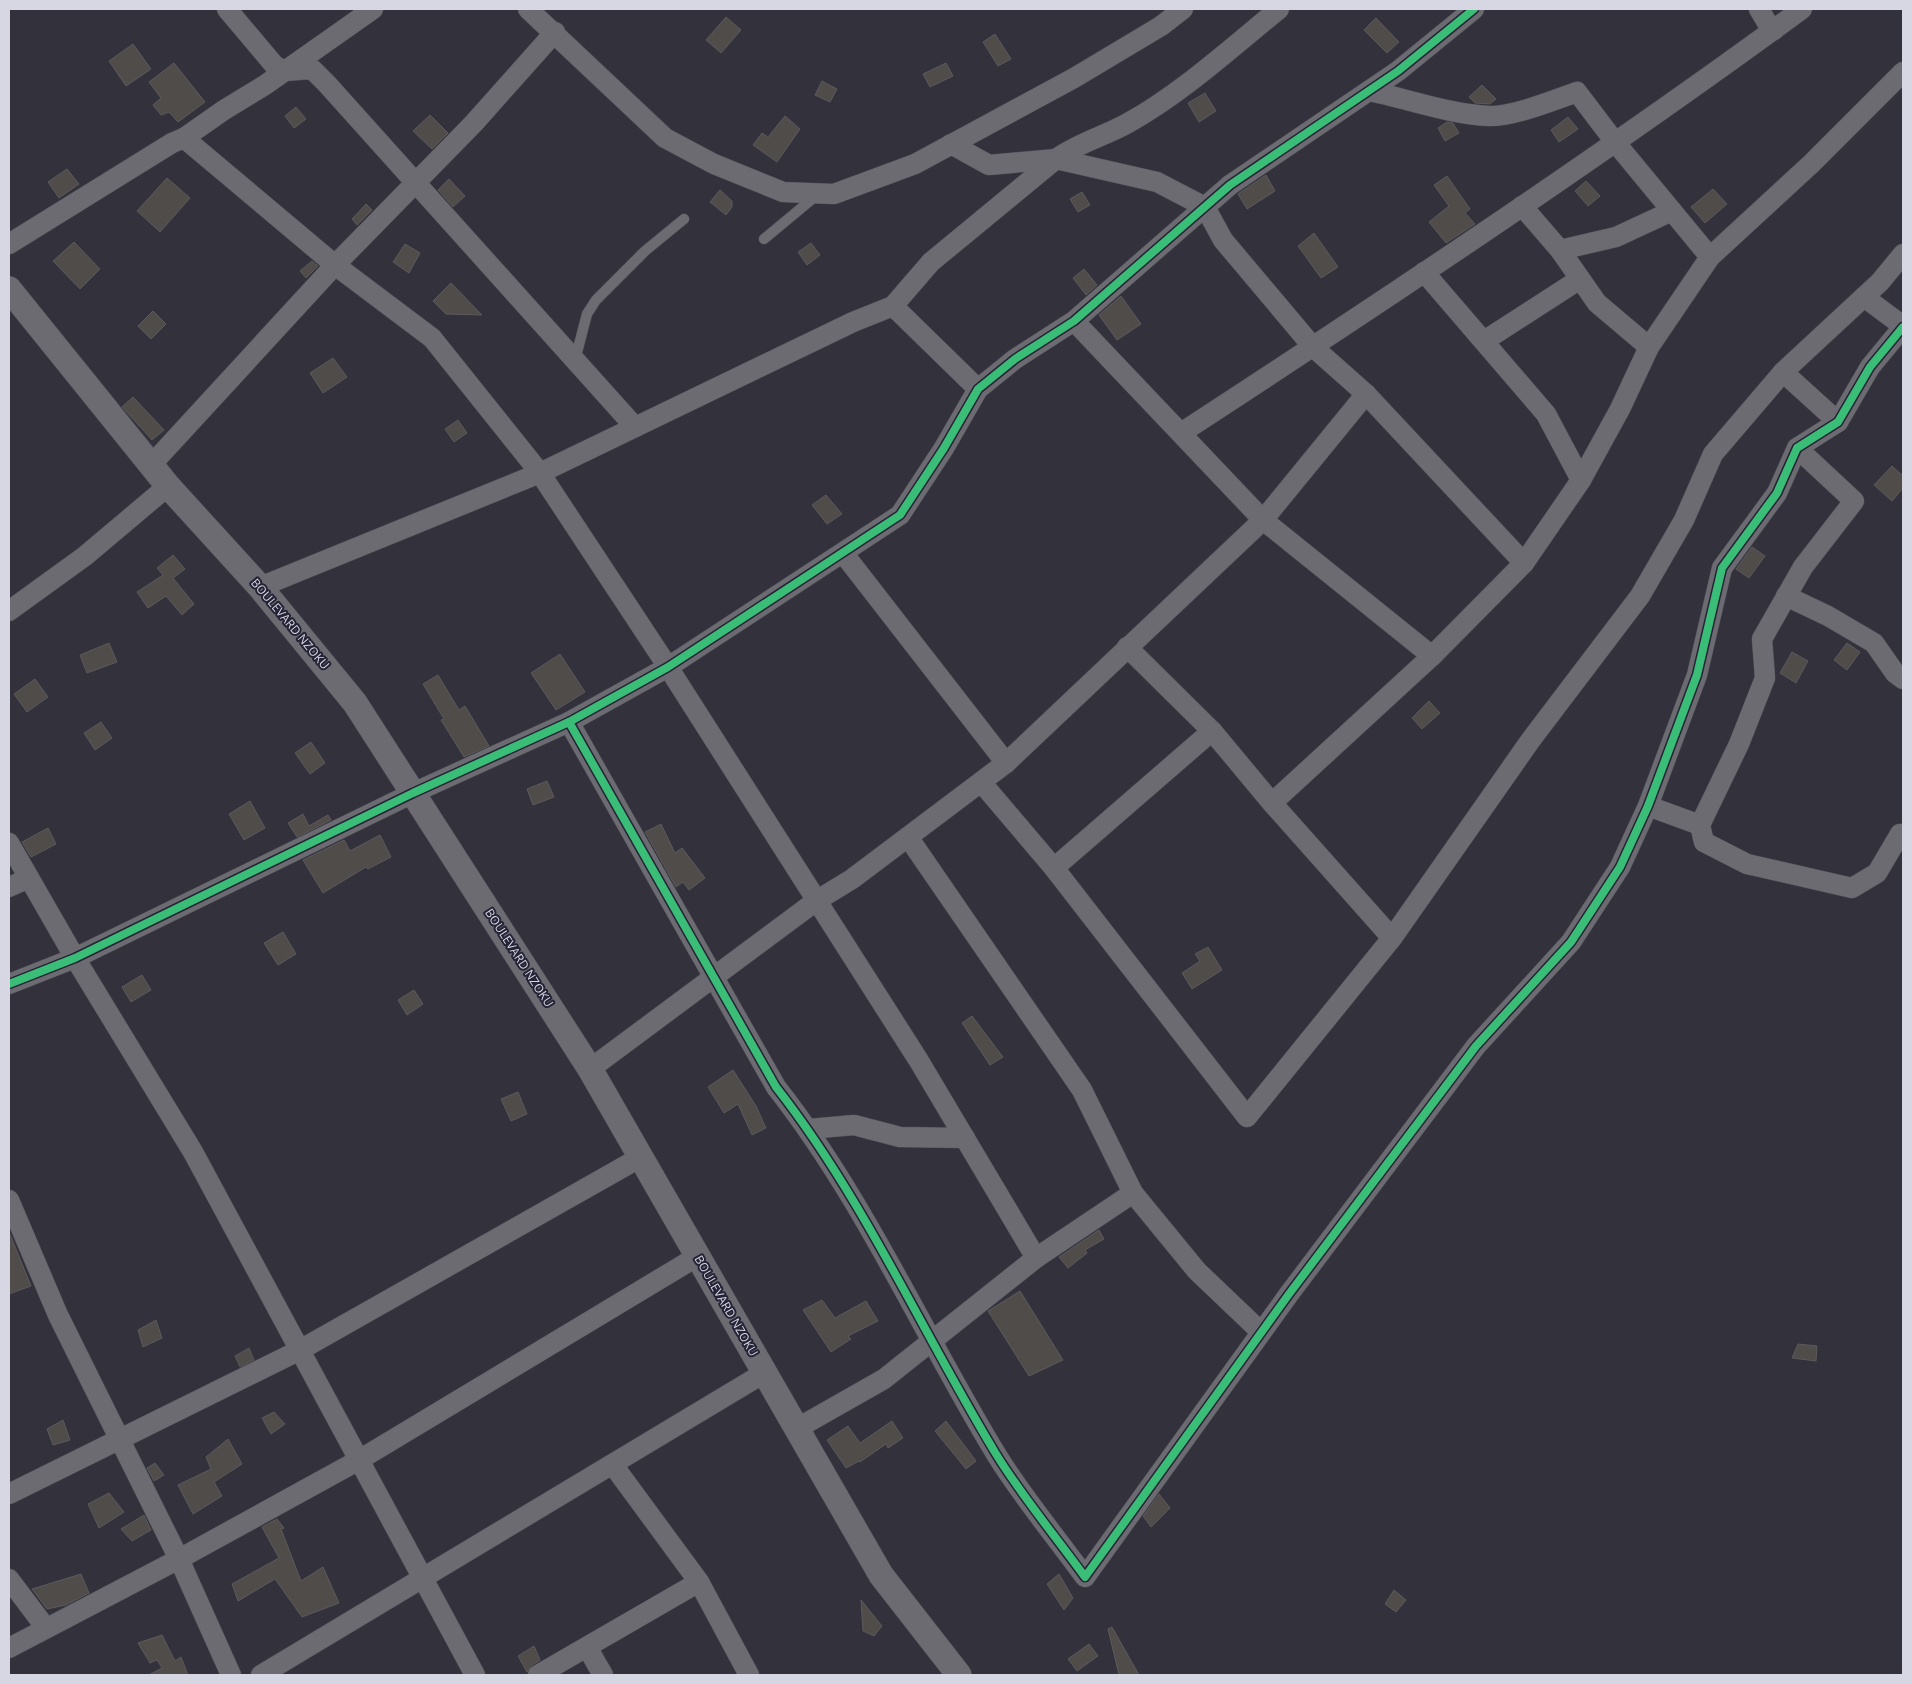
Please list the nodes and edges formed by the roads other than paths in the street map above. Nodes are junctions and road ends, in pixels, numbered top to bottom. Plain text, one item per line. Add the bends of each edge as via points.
1 (227, 9) edge
2 (373, 9) edge
3 (528, 9) edge
4 (1183, 9) edge
5 (1278, 9) edge
6 (1474, 9) edge
7 (1759, 9) edge
8 (1802, 9) edge
9 (1774, 30) junction
10 (555, 32) junction
11 (285, 70) junction
12 (1903, 72) edge
13 (1369, 91) junction
14 (184, 138) junction
15 (1615, 142) junction
16 (951, 144) junction
17 (1056, 159) junction
18 (415, 183) junction
19 (819, 193) junction
20 (1522, 206) junction
21 (1204, 207) junction
22 (1672, 211) junction
23 (684, 219) dead end
24 (764, 239) dead end
25 (9, 244) edge
26 (1560, 250) junction
27 (1903, 254) edge
28 (1710, 257) junction
29 (335, 265) junction
30 (1424, 272) junction
31 (1580, 279) junction
32 (9, 289) edge
33 (1864, 297) junction
34 (893, 306) junction
35 (1074, 321) junction
36 (1903, 326) edge
37 (1484, 341) junction
38 (1313, 347) junction
39 (1649, 347) junction
40 (575, 360) junction
41 (1783, 372) junction
42 (978, 389) junction
43 (1366, 394) junction
44 (1838, 422) junction
45 (635, 427) junction
46 (1181, 433) junction
47 (1797, 448) junction
48 (152, 464) junction
49 (540, 473) junction
50 (1581, 480) junction
51 (168, 486) junction
52 (1264, 520) junction
53 (843, 553) junction
54 (1524, 563) junction
55 (260, 587) junction
56 (1786, 596) junction
57 (9, 611) edge
58 (1127, 648) junction
59 (1432, 656) junction
60 (668, 667) junction
61 (1903, 679) edge
62 (569, 722) junction
63 (1212, 731) junction
64 (1006, 763) junction
65 (981, 782) junction
66 (413, 793) junction
67 (1272, 803) junction
68 (1648, 806) junction
69 (1700, 825) junction
70 (1903, 834) edge
71 (908, 837) junction
72 (9, 843) edge
73 (1054, 868) junction
74 (29, 878) junction
75 (9, 887) edge
76 (816, 900) junction
77 (1392, 938) junction
78 (75, 958) junction
79 (713, 977) junction
80 (9, 984) edge
81 (590, 1068) junction
82 (809, 1129) junction
83 (964, 1138) junction
84 (641, 1157) junction
85 (1133, 1193) junction
86 (9, 1200) edge
87 (698, 1256) junction
88 (1036, 1258) junction
89 (1261, 1332) junction
90 (932, 1340) junction
91 (300, 1350) junction
92 (764, 1373) junction
93 (796, 1429) junction
94 (120, 1440) junction
95 (359, 1460) junction
96 (613, 1464) junction
97 (9, 1494) edge
98 (179, 1559) junction
99 (9, 1579) edge
100 (424, 1579) junction
101 (699, 1582) junction
102 (46, 1628) junction
103 (587, 1647) junction
104 (9, 1648) edge
105 (231, 1675) edge
106 (261, 1675) edge
107 (475, 1675) edge
108 (538, 1675) edge
109 (604, 1675) edge
110 (749, 1675) edge
111 (959, 1675) edge

1 - 11 street via 275,66
2 - 11 street
3 - 10 street
4 - 16 street via 1161,26 1074,78
5 - 17 street via 1197,75 1128,123 1068,150
6 - 13 street
7 - 9 street via 1768,26
8 - 9 street
9 - 15 street
10 - 18 street
10 - 19 street via 664,138 714,164 782,192
11 - 14 street
11 - 18 street via 312,69
12 - 28 street via 1811,164
13 - 15 street via 1437,108 1490,116 1531,108 1577,92
13 - 21 street
14 - 25 street
14 - 29 street
15 - 20 street
15 - 22 street
16 - 17 street via 989,165
16 - 19 street via 897,171 834,194
17 - 21 street via 1157,182
17 - 34 street via 931,262
18 - 29 street
18 - 40 street
19 - 24 lane
20 - 26 street
20 - 30 street
21 - 35 street
21 - 38 street via 1223,240
22 - 26 street via 1616,236
22 - 28 street
23 - 40 lane via 644,251 596,300 587,314
26 - 31 street
27 - 33 street
28 - 39 street
29 - 48 street
29 - 49 street via 432,338
30 - 37 street
30 - 38 street
31 - 37 street
31 - 39 street via 1597,302
32 - 48 street, BOULEVARD NZOKU
33 - 36 street
33 - 41 street
34 - 42 street
34 - 45 street
35 - 42 street via 1015,359
35 - 46 street
36 - 44 street via 1870,367
37 - 50 street via 1546,414
38 - 43 street
38 - 46 street
39 - 50 street
40 - 45 street
41 - 44 street
41 - 77 street via 1713,454 1684,520 1640,596 1530,741
42 - 53 street via 900,515
43 - 52 street
43 - 54 street
44 - 47 street
45 - 49 street
46 - 52 street
47 - 56 street via 1854,501 1803,566
47 - 68 street via 1777,493 1722,568 1697,675
48 - 51 street, BOULEVARD NZOKU
49 - 55 street
49 - 60 street
50 - 54 street
51 - 55 street, BOULEVARD NZOKU
51 - 57 street via 85,556
52 - 58 street
52 - 59 street
53 - 60 street
53 - 64 street
54 - 59 street
55 - 66 street, BOULEVARD NZOKU via 355,702
56 - 61 street via 1874,643
56 - 69 street via 1762,639 1765,678 1739,744
58 - 63 street
58 - 64 street
59 - 67 street
60 - 62 street
60 - 76 street
62 - 66 street
62 - 79 street
63 - 67 street
63 - 73 street
64 - 65 street
65 - 71 street
65 - 73 street
66 - 78 street
66 - 81 street, BOULEVARD NZOKU
67 - 77 street
68 - 69 street
68 - 89 street via 1620,867 1571,942 1476,1046
69 - 70 street via 1704,842 1747,864 1852,888 1876,873
71 - 76 street via 852,879
71 - 85 street via 1082,1090
72 - 74 street
73 - 77 street via 1247,1117
74 - 75 street
74 - 78 street
76 - 79 street
76 - 83 street
78 - 80 street
78 - 91 street via 193,1152
79 - 81 street
79 - 82 street via 776,1087
81 - 84 street, BOULEVARD NZOKU
82 - 83 street via 854,1125 900,1137
82 - 90 street
83 - 88 street
84 - 87 street, BOULEVARD NZOKU
84 - 91 street
85 - 88 street
85 - 89 street via 1197,1271
86 - 94 street via 58,1315
87 - 92 street, BOULEVARD NZOKU
87 - 95 street
88 - 90 street
89 - 90 street via 1085,1576 997,1456
90 - 93 street via 884,1379
91 - 94 street
91 - 95 street
92 - 93 street, BOULEVARD NZOKU
92 - 96 street
93 - 111 street, BOULEVARD NZOKU via 880,1575
94 - 97 street
94 - 98 street
95 - 98 street
95 - 100 street
96 - 100 street
96 - 101 street
98 - 102 street
98 - 105 street
99 - 102 street
100 - 106 street
100 - 107 street
101 - 103 street
101 - 110 street
102 - 104 street
103 - 108 street
103 - 109 street

